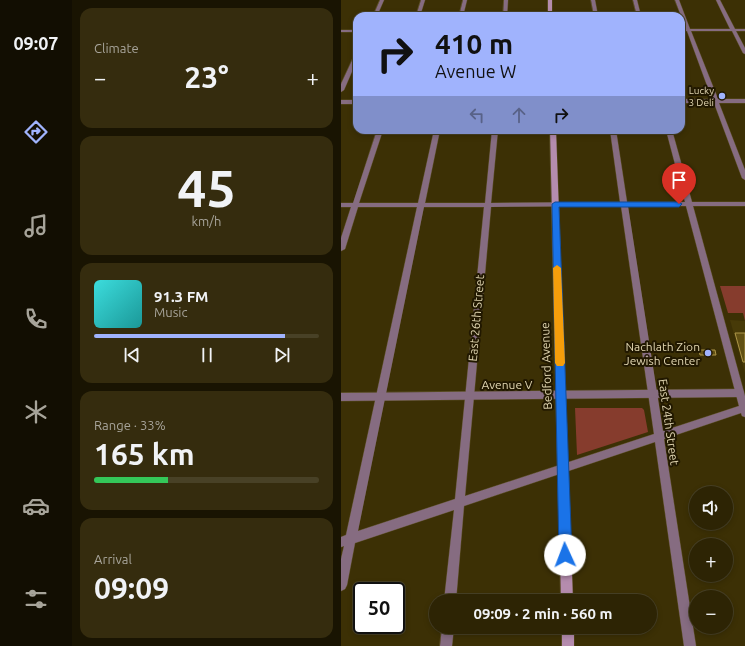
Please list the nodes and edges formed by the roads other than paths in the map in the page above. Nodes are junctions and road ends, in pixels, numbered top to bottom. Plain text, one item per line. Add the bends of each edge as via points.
1 (382, 0) edge
2 (423, 0) edge
3 (465, 0) edge
4 (506, 0) edge
5 (550, 0) edge
6 (593, 0) edge
7 (635, 0) edge
8 (677, 0) edge
9 (718, 0) edge
10 (377, 12) edge
11 (419, 12) edge
12 (462, 12) edge
13 (505, 12) edge
14 (550, 12) edge
15 (595, 12) edge
16 (638, 12) edge
17 (681, 12) edge
18 (685, 22) edge
19 (688, 30) junction
20 (733, 30) junction
21 (745, 30) edge
22 (341, 31) edge
23 (353, 31) edge
24 (745, 53) edge
25 (353, 64) edge
26 (341, 90) edge
27 (685, 101) edge
28 (715, 101) junction
29 (745, 101) edge
30 (341, 102) edge
31 (353, 102) edge
32 (379, 134) edge
33 (436, 134) edge
34 (495, 134) edge
35 (553, 134) edge
36 (614, 134) edge
37 (670, 134) edge
38 (745, 178) edge
39 (555, 204) junction
40 (624, 204) junction
41 (689, 204) junction
42 (745, 204) edge
43 (341, 205) edge
44 (355, 205) junction
45 (421, 205) junction
46 (487, 205) junction
47 (341, 249) edge
48 (742, 393) edge
49 (652, 394) junction
50 (341, 396) edge
51 (381, 396) junction
52 (469, 396) junction
53 (561, 396) junction
54 (745, 410) edge
55 (658, 438) junction
56 (563, 469) junction
57 (459, 503) junction
58 (346, 540) edge
59 (341, 585) edge
60 (451, 594) edge
61 (567, 594) edge
62 (447, 634) edge
63 (568, 634) edge
64 (446, 646) edge
65 (568, 646) edge
66 (690, 646) edge

1 - 10 street
2 - 11 street
3 - 12 street
4 - 13 street
5 - 14 main road
6 - 15 street
7 - 16 street
8 - 17 street
9 - 20 street
18 - 19 street
19 - 20 street
19 - 28 street
20 - 21 street
20 - 24 street
22 - 23 street
25 - 26 street
27 - 28 street
28 - 29 street
28 - 38 street
30 - 31 street
32 - 44 street
33 - 45 street
34 - 46 street, East 26th Street
35 - 39 main road, Bedford Avenue
36 - 40 street, East 24th Street
37 - 41 street
39 - 40 street
39 - 46 street
39 - 53 main road, Bedford Avenue
40 - 41 street
40 - 49 street, East 24th Street
41 - 42 street
41 - 48 street
43 - 44 street
44 - 45 street
44 - 47 street
45 - 46 street
45 - 51 street
46 - 52 street, East 26th Street
48 - 49 street, Avenue V
48 - 54 street
49 - 53 street, Avenue V
49 - 55 street, East 24th Street
50 - 51 street, Avenue V
51 - 52 street, Avenue V
51 - 58 street
52 - 53 street, Avenue V
52 - 57 street, East 26th Street
53 - 56 main road, Bedford Avenue
54 - 55 street
55 - 56 street
55 - 66 street, East 24th Street
56 - 57 street
56 - 61 main road, Bedford Avenue
57 - 58 street
57 - 60 street, East 26th Street
58 - 59 street
62 - 64 street
63 - 65 main road

